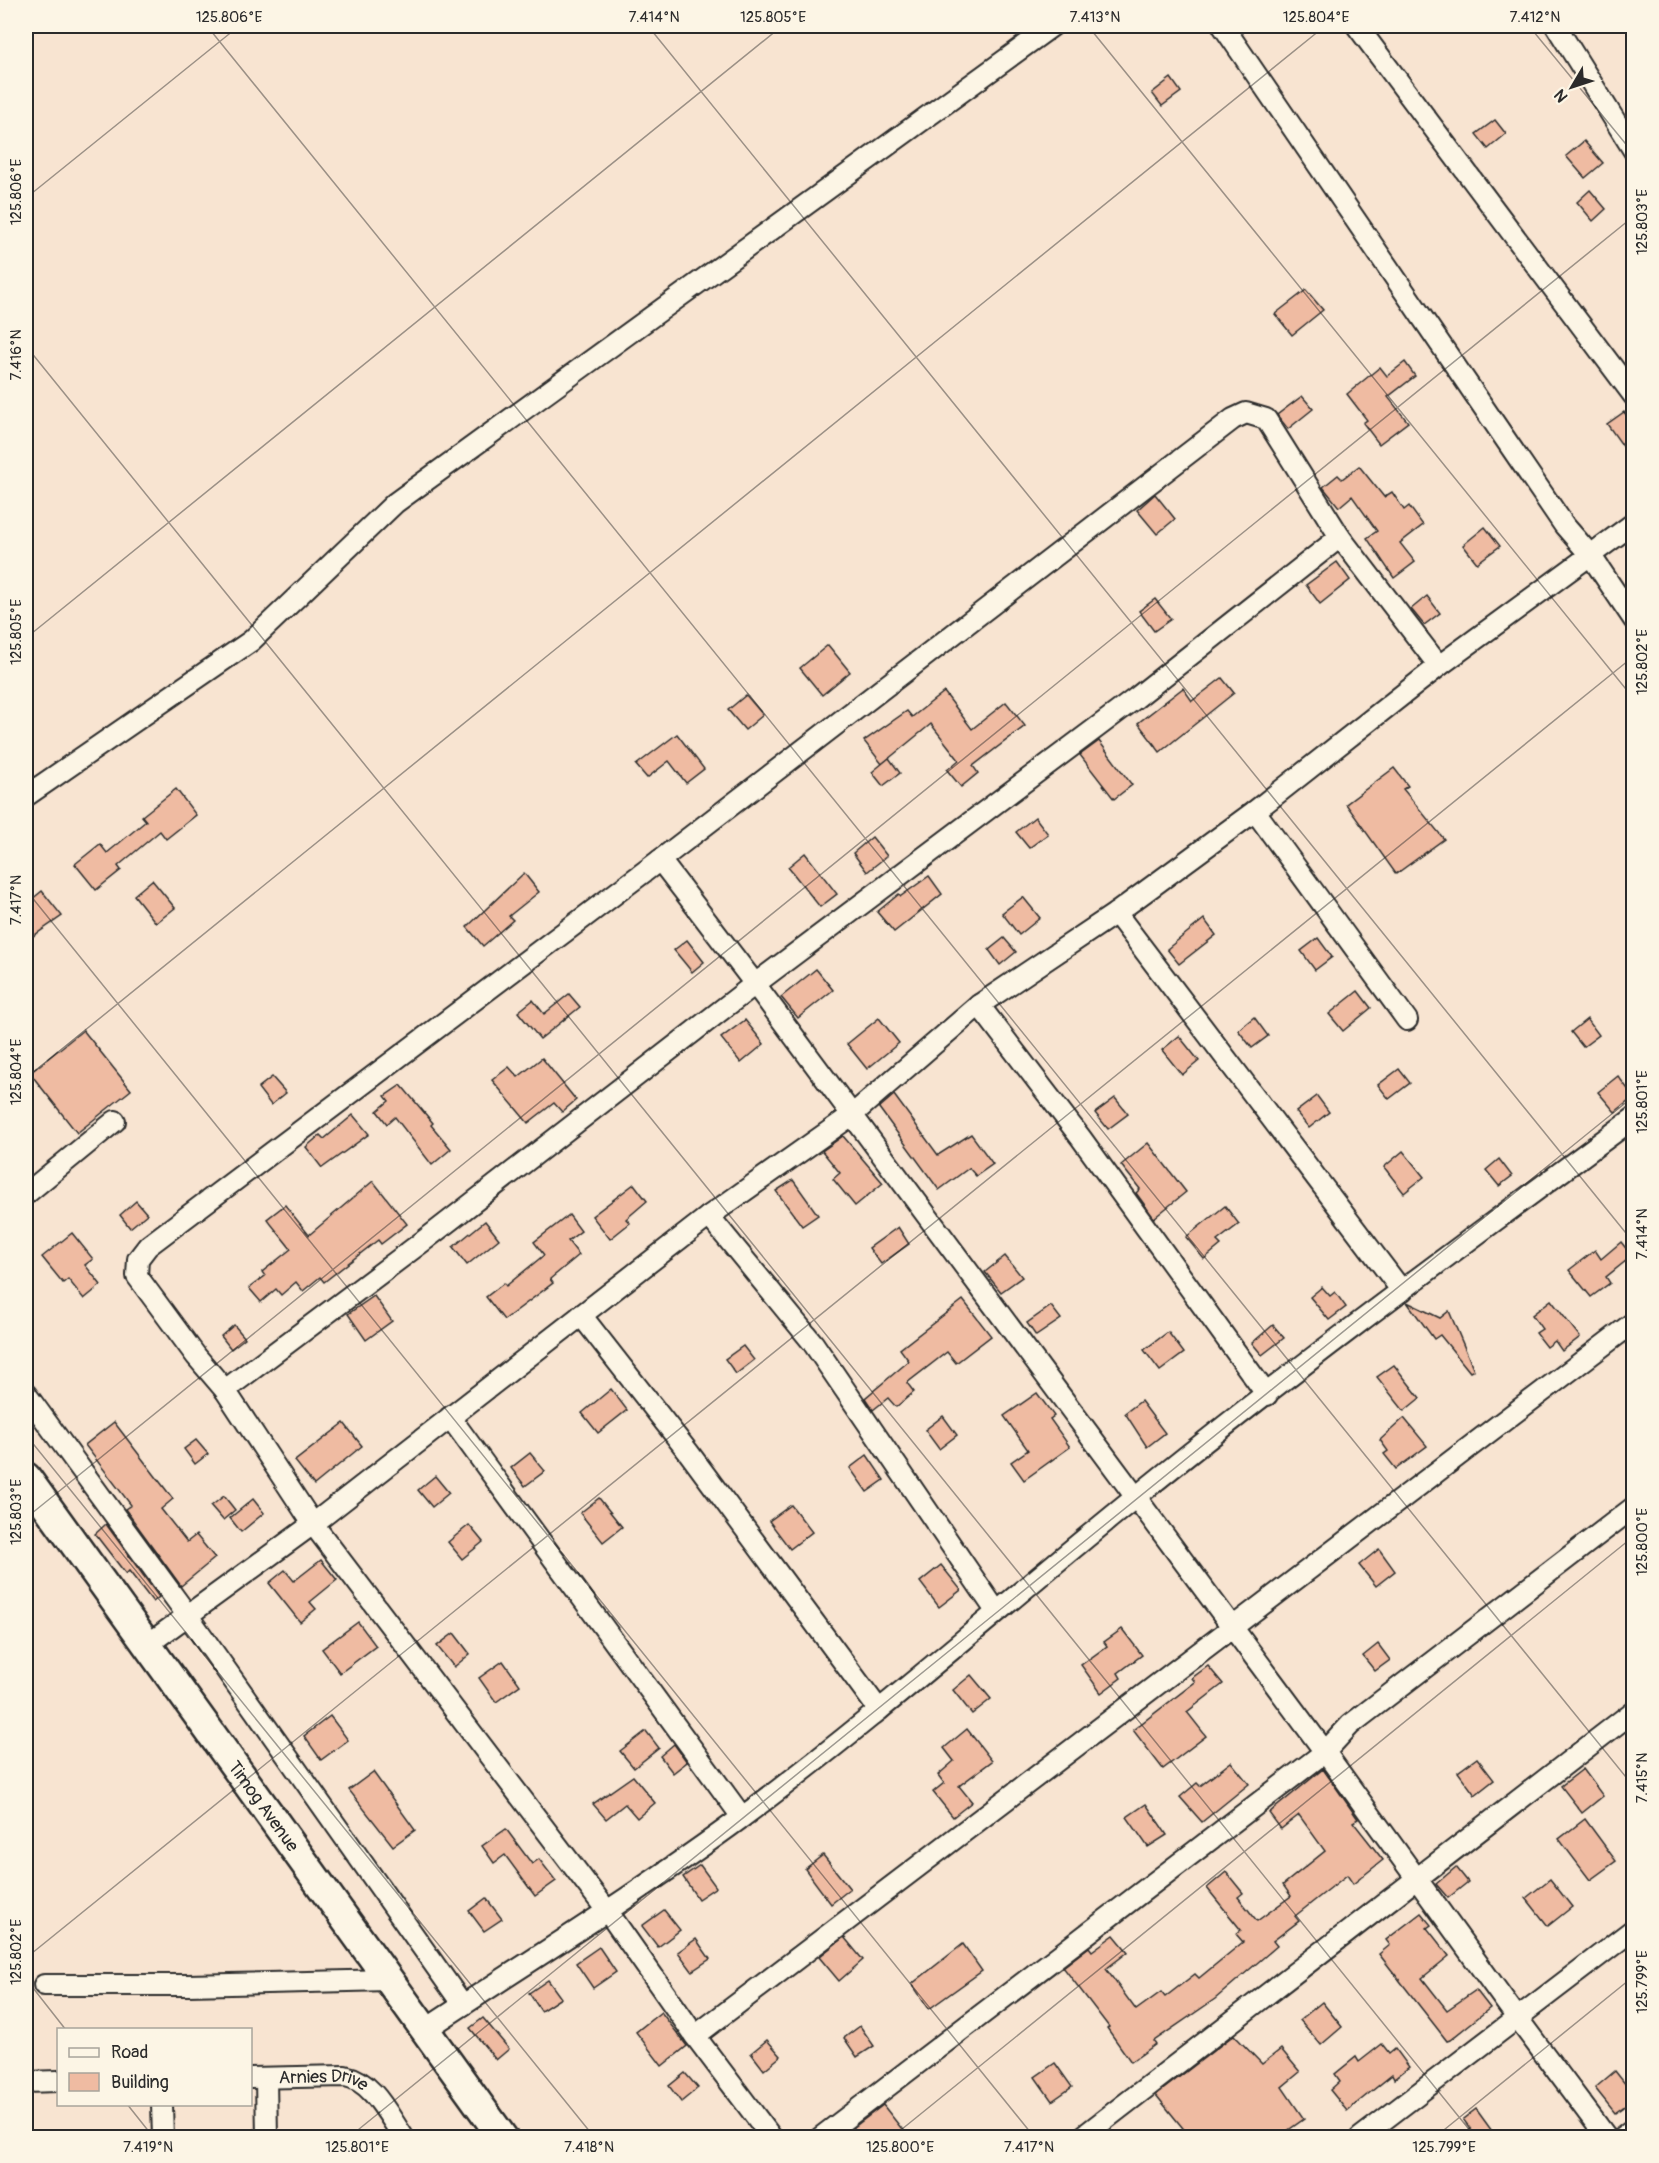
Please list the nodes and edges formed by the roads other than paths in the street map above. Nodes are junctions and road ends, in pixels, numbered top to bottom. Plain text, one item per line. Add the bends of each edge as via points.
1 (1052, 26) edge
2 (1223, 26) edge
3 (1357, 26) edge
4 (1556, 26) edge
5 (1634, 151) edge
6 (1634, 396) edge
7 (1634, 523) edge
8 (1340, 537) junction
9 (1591, 556) junction
10 (1634, 620) edge
11 (1440, 666) junction
12 (26, 796) edge
13 (1256, 811) junction
14 (660, 860) junction
15 (1116, 914) junction
16 (755, 984) junction
17 (979, 1005) junction
18 (1407, 1020) dead end
19 (852, 1115) junction
20 (1634, 1118) edge
21 (115, 1121) dead end
22 (26, 1194) edge
23 (709, 1216) junction
24 (1402, 1291) junction
25 (581, 1315) junction
26 (1634, 1322) edge
27 (225, 1389) junction
28 (26, 1394) edge
29 (1268, 1395) junction
30 (450, 1417) junction
31 (26, 1477) edge
32 (1134, 1498) junction
33 (1634, 1507) edge
34 (313, 1524) junction
35 (996, 1611) junction
36 (188, 1616) junction
37 (1233, 1626) junction
38 (147, 1645) junction
39 (879, 1710) junction
40 (1634, 1711) edge
41 (1325, 1752) junction
42 (742, 1817) junction
43 (1417, 1876) junction
44 (608, 1912) junction
45 (1634, 1929) edge
46 (389, 1980) junction
47 (44, 1985) dead end
48 (464, 2005) junction
49 (1518, 2019) junction
50 (425, 2030) junction
51 (695, 2036) junction
52 (258, 2078) edge
53 (26, 2082) edge
54 (57, 2082) edge
55 (162, 2106) edge
56 (1634, 2128) edge
57 (163, 2138) edge
58 (267, 2138) edge
59 (404, 2138) edge
60 (503, 2138) edge
61 (772, 2138) edge
62 (820, 2138) edge
63 (1081, 2138) edge
64 (1360, 2138) edge
65 (1607, 2138) edge
66 (1622, 2138) edge

1 - 12 street via 395,503 252,641
2 - 9 street via 1564,525
3 - 6 street
4 - 5 street
7 - 9 street
8 - 11 street
8 - 14 street via 1266,419 1246,413 1233,419
8 - 16 street via 1108,719
9 - 10 street
9 - 11 street
11 - 13 street
13 - 15 street
13 - 18 street
14 - 16 street
14 - 27 street via 142,1252 137,1276
15 - 17 street
15 - 24 street
16 - 19 street
16 - 27 street
17 - 19 street
17 - 29 street
19 - 23 street
19 - 32 street
20 - 24 street
21 - 22 street
23 - 25 street
23 - 35 street via 813,1343
24 - 29 street
25 - 30 street
25 - 39 street via 689,1453
26 - 37 street
27 - 34 street
28 - 36 street
29 - 32 street
30 - 34 street
30 - 42 street
31 - 38 main road, Timog Avenue
32 - 35 street
32 - 37 street
33 - 41 street via 1350,1725
34 - 36 street
34 - 44 street
35 - 39 street
36 - 38 street
36 - 48 street
37 - 41 street
37 - 51 street
38 - 46 main road, Timog Avenue
39 - 42 street
40 - 43 street
41 - 43 street
41 - 62 street
42 - 44 street
43 - 49 street
43 - 63 street
44 - 48 street
44 - 51 street
45 - 49 street
46 - 47 street
46 - 50 main road, Timog Avenue
48 - 50 street
49 - 64 street
49 - 65 street
50 - 60 main road, Timog Avenue
51 - 61 street
52 - 58 street
52 - 59 street, Arnies Drive via 358,2078
53 - 54 street
55 - 57 street
56 - 66 street

